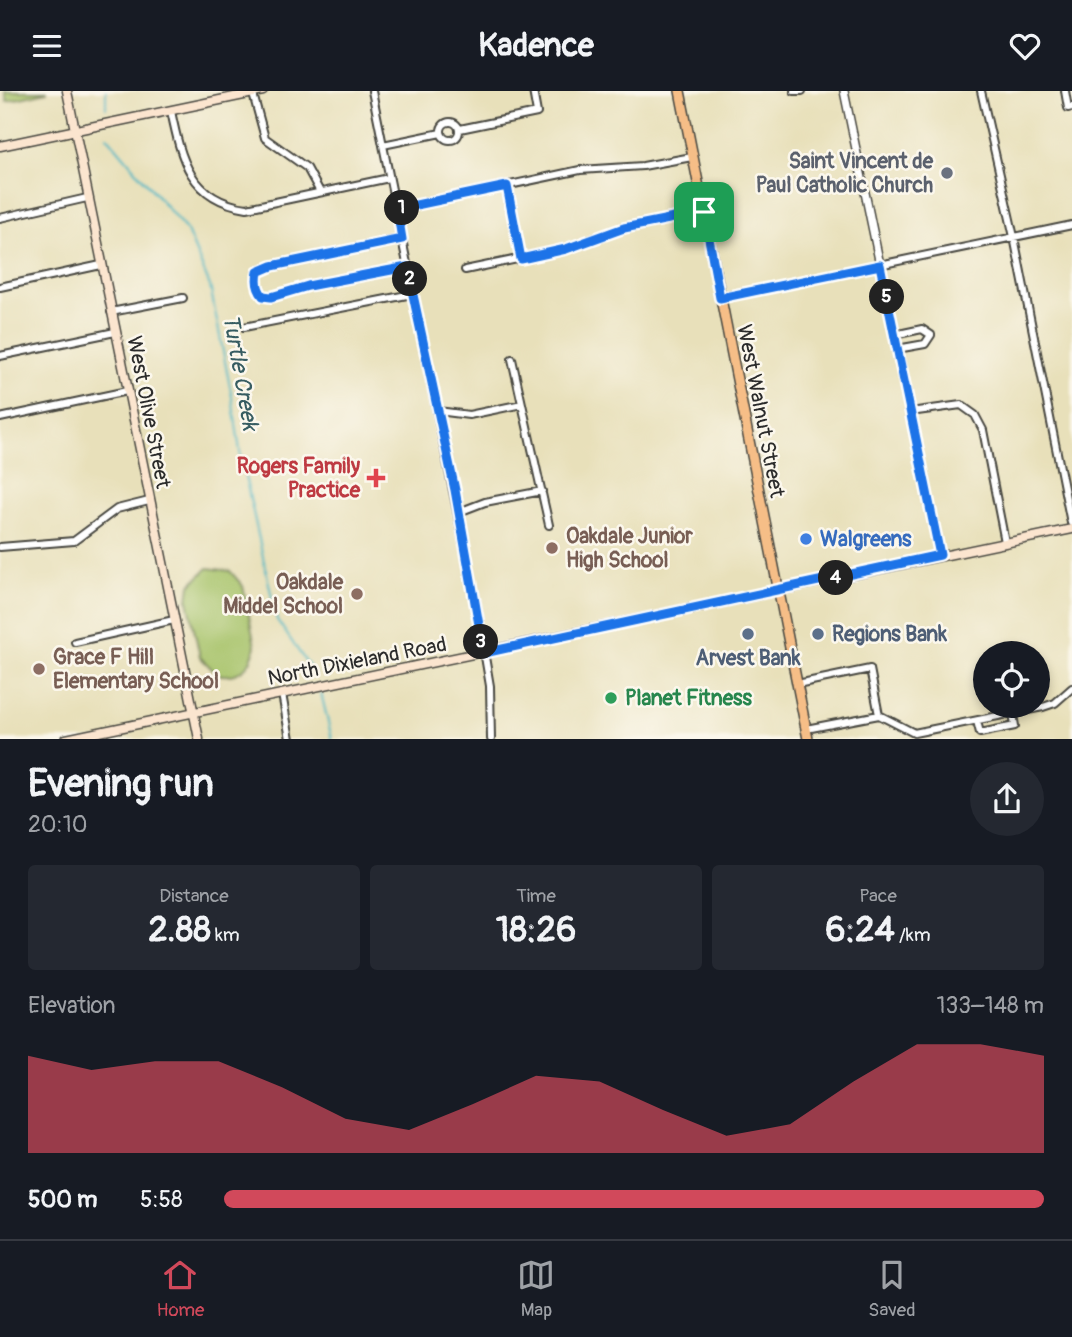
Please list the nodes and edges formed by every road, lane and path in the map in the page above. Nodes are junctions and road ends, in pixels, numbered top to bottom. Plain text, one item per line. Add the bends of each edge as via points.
1 (66, 91) edge
2 (263, 91) edge
3 (372, 91) edge
4 (533, 91) edge
5 (680, 91) edge
6 (794, 91) edge
7 (802, 91) edge
8 (844, 91) edge
9 (981, 91) edge
10 (1065, 91) edge
11 (253, 94) junction
12 (1072, 107) edge
13 (171, 111) junction
14 (460, 129) junction
15 (74, 131) junction
16 (441, 133) junction
17 (383, 145) junction
18 (0, 146) edge
19 (692, 157) junction
20 (389, 178) junction
21 (507, 186) junction
22 (320, 192) junction
23 (88, 198) junction
24 (397, 209) junction
25 (704, 212) junction
26 (0, 218) edge
27 (1072, 225) edge
28 (1014, 237) junction
29 (402, 239) junction
30 (521, 259) junction
31 (101, 265) junction
32 (880, 265) junction
33 (407, 267) junction
34 (465, 271) dead end
35 (0, 287) edge
36 (412, 294) junction
37 (183, 298) dead end
38 (720, 298) junction
39 (111, 312) junction
40 (244, 327) dead end
41 (115, 332) junction
42 (894, 335) junction
43 (897, 349) junction
44 (0, 356) edge
45 (512, 359) dead end
46 (127, 391) junction
47 (522, 404) junction
48 (438, 411) junction
49 (910, 412) junction
50 (0, 418) edge
51 (542, 491) junction
52 (149, 501) junction
53 (459, 512) junction
54 (549, 526) dead end
55 (1071, 526) edge
56 (1005, 542) junction
57 (0, 547) edge
58 (940, 555) junction
59 (778, 591) junction
60 (174, 620) junction
61 (75, 642) dead end
62 (484, 653) junction
63 (797, 684) junction
64 (1072, 688) edge
65 (282, 694) junction
66 (1050, 704) edge
67 (193, 710) junction
68 (879, 715) junction
69 (992, 718) edge
70 (1014, 718) edge
71 (977, 721) junction
72 (807, 734) edge
73 (914, 736) edge
74 (66, 739) edge
75 (199, 739) edge
76 (290, 739) edge
77 (491, 739) edge

1 - 15 main road, West Olive Street
2 - 11 main road
3 - 17 street
4 - 14 street via 537,113
5 - 19 main road, West Walnut Street
6 - 7 street
8 - 32 street
9 - 28 street
10 - 12 street via 1068,107
11 - 13 main road
11 - 22 street via 265,138 307,168
13 - 15 main road
13 - 22 street via 188,174 215,196 247,208
14 - 16 street via 452,140
14 - 16 street via 447,122
15 - 18 main road
15 - 23 main road, West Olive Street
16 - 17 street
17 - 20 street
19 - 21 street via 580,170
19 - 25 main road, West Walnut Street
20 - 22 street
20 - 24 street
21 - 24 street
21 - 30 street
23 - 26 street
23 - 31 main road, West Olive Street
24 - 29 street
25 - 30 street via 624,228
25 - 38 main road, West Walnut Street
27 - 28 street
28 - 32 street
28 - 55 street
29 - 33 street
29 - 33 street via 272,266 258,272 257,281 263,296 271,297
30 - 34 street
31 - 35 street
31 - 39 main road, West Olive Street
32 - 38 street
32 - 42 street
33 - 36 street
36 - 40 street
36 - 48 street
37 - 39 street
38 - 59 main road, West Walnut Street
39 - 41 main road, West Olive Street
41 - 44 street
41 - 46 main road, West Olive Street
42 - 43 street
42 - 43 street via 922,329 931,335 925,344
43 - 49 street
45 - 47 street
46 - 50 street
46 - 52 main road, West Olive Street
47 - 48 street via 469,415
47 - 51 street
48 - 53 street
49 - 56 street via 961,405 975,415 983,431
49 - 58 street
51 - 53 street
51 - 54 street
52 - 57 street via 117,509 74,541
52 - 60 main road, West Olive Street
53 - 62 street
55 - 56 main road, North Dixieland Road
56 - 58 main road, North Dixieland Road
58 - 59 main road, North Dixieland Road
59 - 62 main road, North Dixieland Road
59 - 63 main road, West Walnut Street
60 - 61 street
60 - 67 main road, West Olive Street
62 - 65 main road, North Dixieland Road
62 - 77 street via 491,686
63 - 68 street via 870,669
63 - 72 main road, West Walnut Street
64 - 66 street
65 - 67 main road, North Dixieland Road
65 - 76 street
67 - 74 main road, North Dixieland Road
67 - 75 main road, West Olive Street
68 - 72 street
68 - 73 street
69 - 71 street
70 - 71 street via 1015,726 980,733
71 - 73 street

